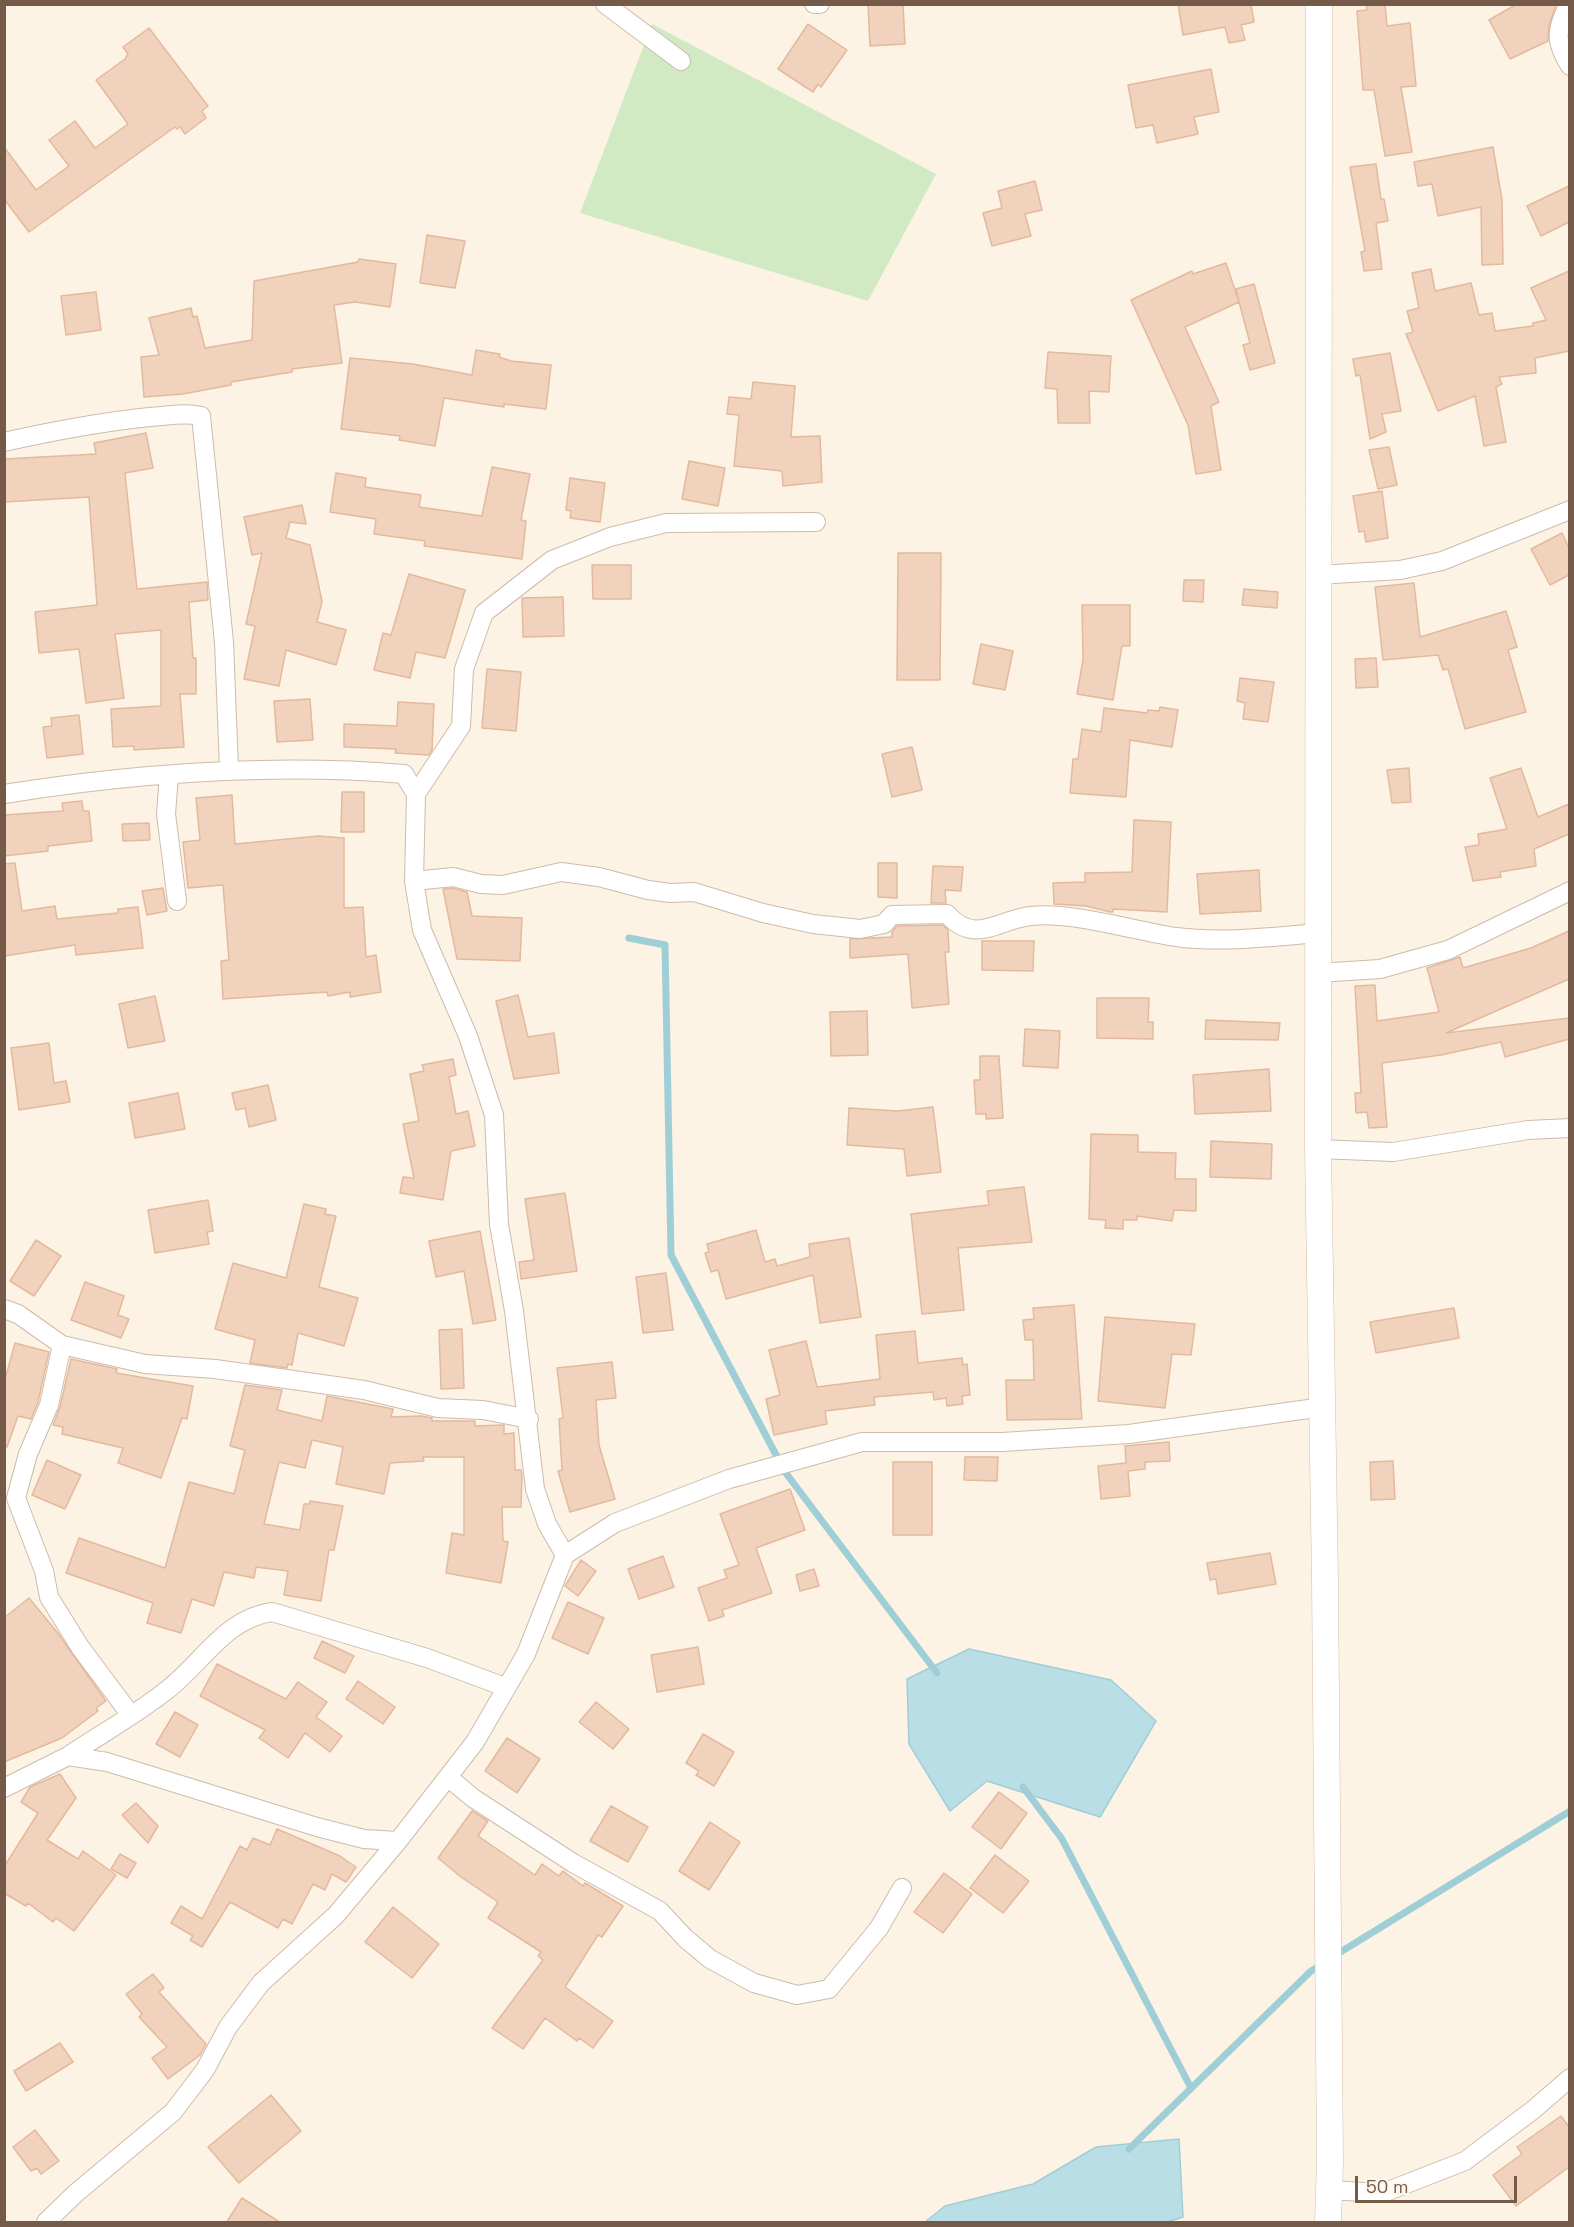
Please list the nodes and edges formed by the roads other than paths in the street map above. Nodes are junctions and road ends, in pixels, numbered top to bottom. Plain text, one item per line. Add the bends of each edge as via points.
1 (605, 4) edge
2 (814, 4) edge
3 (820, 4) edge
4 (1319, 4) edge
5 (1569, 4) edge
6 (681, 62) dead end
7 (1569, 66) edge
8 (4, 442) edge
9 (1569, 510) edge
10 (816, 522) dead end
11 (1318, 575) junction
12 (230, 769) junction
13 (169, 775) junction
14 (4, 794) edge
15 (416, 794) junction
16 (414, 881) junction
17 (1569, 891) edge
18 (177, 901) dead end
19 (1318, 933) junction
20 (1317, 974) junction
21 (1569, 1128) edge
22 (1318, 1149) junction
23 (4, 1309) edge
24 (62, 1344) junction
25 (1323, 1407) junction
26 (529, 1419) junction
27 (10, 1497) edge
28 (565, 1555) junction
29 (505, 1687) junction
30 (130, 1714) junction
31 (68, 1756) junction
32 (449, 1778) junction
33 (4, 1788) edge
34 (398, 1841) junction
35 (902, 1888) dead end
36 (1568, 2083) edge
37 (1328, 2190) junction
38 (46, 2223) edge
39 (1328, 2223) edge

1 - 6 street
2 - 3 street
4 - 11 main road
5 - 7 street via 1558,27 1559,48
8 - 12 street via 130,419 189,413 201,416 224,642
9 - 11 street via 1442,561 1400,570
10 - 15 street via 666,523 610,537 552,560 484,613 464,669 461,726
11 - 19 main road
12 - 13 street
12 - 15 street via 404,774
13 - 14 street via 83,781
13 - 18 street via 166,814
15 - 16 street
16 - 19 street via 453,877 503,885 561,872 648,890 694,892 813,924 860,929 884,924 892,915 947,914 969,929 987,929 1031,916 1070,918 1178,937 1250,938
16 - 26 street via 422,930 468,1036 494,1114 500,1224
17 - 20 street via 1448,950 1380,969
19 - 20 main road
20 - 22 main road
21 - 22 street via 1528,1130 1393,1152
22 - 25 main road
23 - 24 street
24 - 26 street via 145,1364 215,1369 364,1390 438,1408 483,1410
24 - 27 street via 49,1405
25 - 28 street via 1129,1434 1002,1442 862,1442 804,1456 698,1491 615,1523
25 - 37 main road
26 - 28 street via 535,1489 547,1524
27 - 30 street via 44,1570 49,1597
28 - 29 street via 526,1654
29 - 30 street via 427,1658 272,1612 255,1614 231,1629 168,1689
29 - 32 street via 475,1742
30 - 31 street
31 - 33 street
31 - 34 street via 107,1762 317,1827 364,1839
32 - 34 street
32 - 35 street via 573,1863 660,1911 710,1959 754,1983 797,1995 829,1989 879,1928
34 - 38 street via 336,1915 261,1983 173,2112
36 - 37 street via 1465,2161 1383,2193
37 - 39 main road

